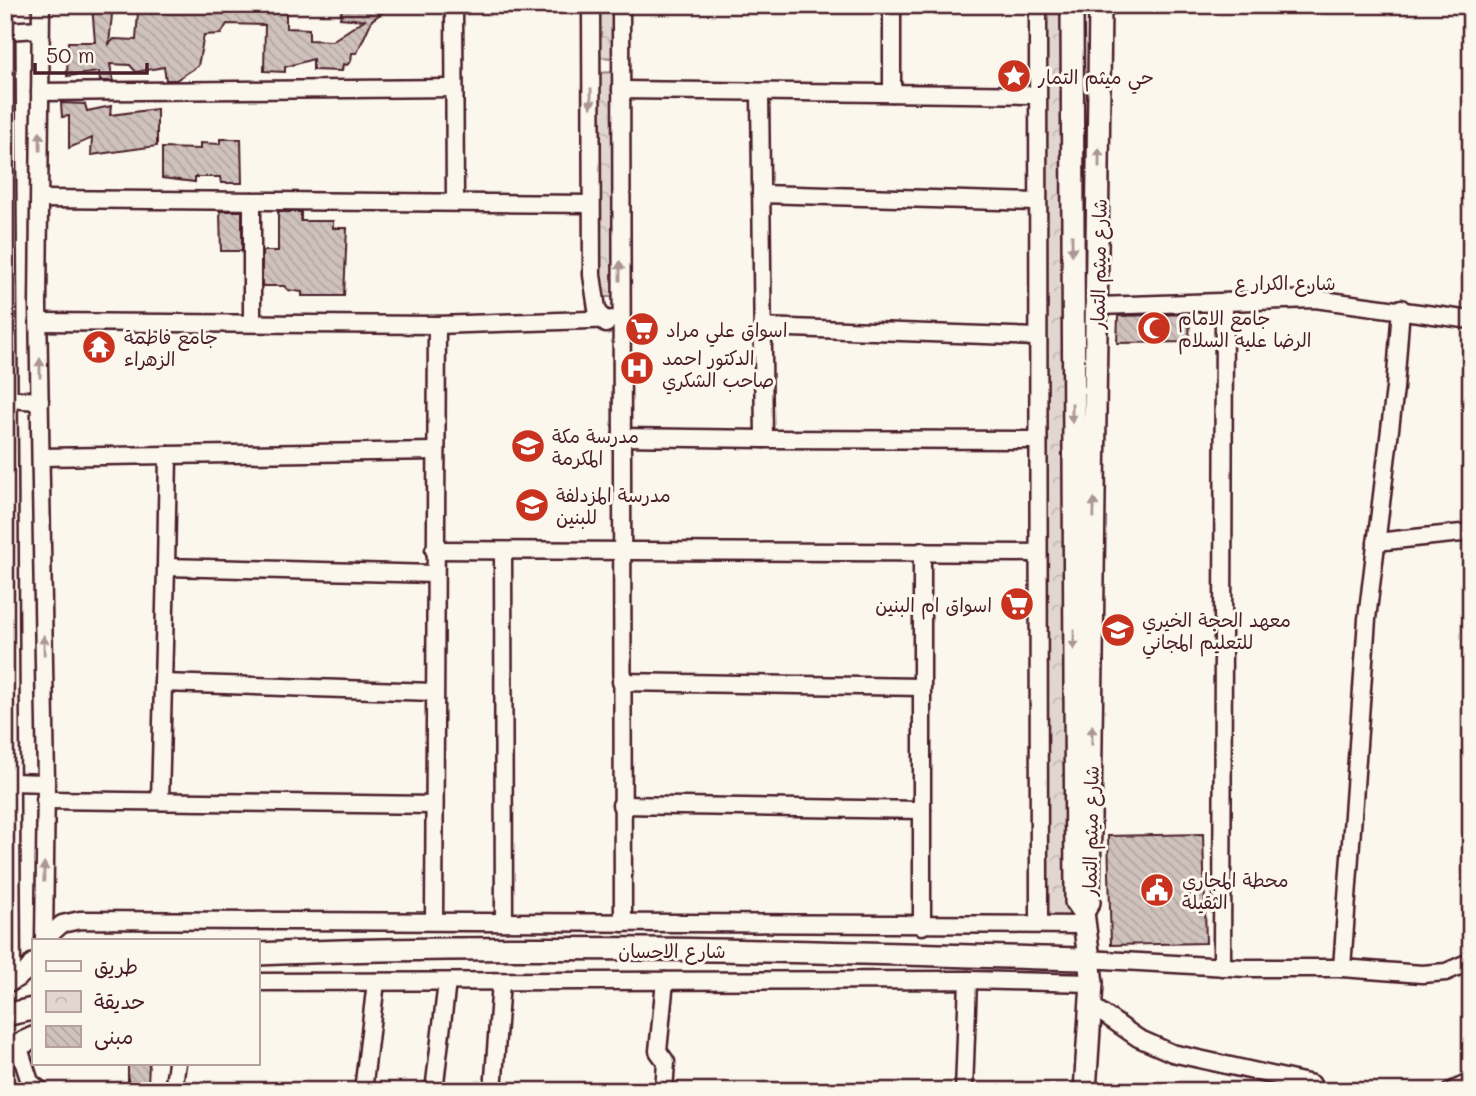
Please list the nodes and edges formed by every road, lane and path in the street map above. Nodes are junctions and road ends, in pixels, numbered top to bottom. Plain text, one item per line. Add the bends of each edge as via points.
1 (41, 5) edge
2 (454, 5) edge
3 (591, 5) edge
4 (621, 5) edge
5 (892, 5) edge
6 (1038, 5) edge
7 (1072, 5) edge
8 (1100, 5) edge
9 (40, 29) junction
10 (6, 31) edge
11 (590, 65) junction
12 (621, 66) junction
13 (454, 88) junction
14 (621, 90) junction
15 (40, 92) junction
16 (760, 93) junction
17 (892, 93) junction
18 (1037, 95) junction
19 (761, 194) junction
20 (41, 200) junction
21 (251, 201) junction
22 (455, 202) junction
23 (1037, 202) junction
24 (591, 204) junction
25 (1224, 303) junction
26 (1098, 306) junction
27 (1401, 308) junction
28 (603, 319) junction
29 (620, 319) junction
30 (1471, 320) edge
31 (40, 322) junction
32 (252, 323) junction
33 (437, 325) junction
34 (763, 327) junction
35 (1037, 337) junction
36 (620, 340) junction
37 (7, 399) junction
38 (40, 401) junction
39 (621, 437) junction
40 (764, 439) junction
41 (1038, 440) junction
42 (435, 451) junction
43 (168, 455) junction
44 (41, 457) junction
45 (6, 515) edge
46 (1471, 532) edge
47 (1376, 542) junction
48 (621, 549) junction
49 (434, 550) junction
50 (503, 551) junction
51 (922, 551) junction
52 (1038, 553) junction
53 (166, 566) junction
54 (434, 574) junction
55 (9, 642) edge
56 (621, 682) junction
57 (163, 683) junction
58 (922, 687) junction
59 (433, 692) junction
60 (12, 782) junction
61 (46, 783) junction
62 (45, 800) junction
63 (160, 801) junction
64 (433, 805) junction
65 (621, 805) junction
66 (922, 810) junction
67 (1084, 918) junction
68 (434, 921) junction
69 (504, 922) junction
70 (623, 923) junction
71 (1039, 925) junction
72 (922, 926) junction
73 (44, 939) edge
74 (45, 939) edge
75 (259, 954) edge
76 (1087, 959) junction
77 (1471, 961) edge
78 (32, 962) edge
79 (1222, 967) junction
80 (1342, 968) junction
81 (665, 981) junction
82 (968, 981) junction
83 (8, 982) edge
84 (259, 982) edge
85 (376, 982) junction
86 (447, 982) junction
87 (501, 982) junction
88 (1092, 983) junction
89 (1092, 1006) junction
90 (32, 1009) edge
91 (5, 1015) edge
92 (19, 1043) edge
93 (177, 1064) edge
94 (1471, 1082) edge
95 (41, 1091) edge
96 (173, 1091) edge
97 (363, 1091) edge
98 (434, 1091) edge
99 (493, 1091) edge
100 (664, 1091) edge
101 (964, 1091) edge
102 (1085, 1091) edge
103 (1311, 1091) edge
104 (1451, 1091) edge

1 - 9 street
2 - 13 street
3 - 11 street
4 - 12 street
5 - 17 street
6 - 18 street
7 -> 67 street, شارع ميثم التمار via 1076,902
26 -> 8 street, شارع ميثم التمار
9 - 10 street
9 - 15 street
10 - 37 street
11 - 12 street
11 -> 24 street
12 - 14 street
13 - 15 street
13 - 22 street
14 - 16 street
29 -> 14 street
20 -> 15 street
16 - 17 street
16 - 19 street
17 - 18 street
18 - 23 street
19 - 23 street
19 - 34 street
20 - 21 street
20 - 31 street
21 - 22 street
21 - 32 street
22 - 24 street
23 - 35 street
24 - 28 street via 593,293
25 - 26 street, شارع الكرار ع
25 - 27 street, شارع الكرار ع via 1315,299
25 - 79 street
67 -> 26 street, شارع ميثم التمار via 1089,902
27 - 30 street, شارع الكرار ع
27 - 47 street
28 - 29 street
28 - 33 street
28 - 36 street
29 - 36 street
31 - 32 street
38 -> 31 street
32 - 33 street
33 - 42 street
34 - 35 street
34 - 40 street
35 - 41 street
36 - 39 street
37 - 38 street
37 - 45 street
38 - 44 street
39 - 40 street
39 - 48 street
40 - 41 street
41 - 52 street
42 - 43 street
42 - 49 street
43 - 44 street
43 - 53 street
61 -> 44 street
45 - 55 street
46 - 47 street
47 - 80 street
48 - 50 street
48 - 51 street
48 - 56 street
49 - 50 street
49 - 54 street
50 - 69 street
51 - 52 street
51 - 58 street
52 - 71 street
53 - 54 street
53 - 57 street
54 - 59 street
55 - 60 street
56 - 58 street
56 - 65 street
57 - 59 street
57 - 63 street
58 - 66 street
59 - 64 street
60 - 61 street
60 - 83 street
61 - 62 street
62 - 63 street
73 -> 62 street
63 - 64 street
64 - 68 street
65 - 66 street
65 - 70 street
66 - 72 street
67 - 71 street
67 - 76 street
68 - 69 street
68 - 74 street via 70,921
69 - 70 street
70 - 72 street
71 - 72 street
75 - 76 street, شارع الاحسان via 375,949 732,950
76 - 79 street
76 - 88 street
77 - 80 street via 1434,974
78 - 83 street
79 - 80 street
81 - 82 street
81 - 87 street
81 - 100 street via 659,1051 666,1062
82 - 88 street
82 - 101 street
84 - 85 street
85 - 86 street
85 - 97 street
86 - 87 street
86 - 98 street
87 - 99 street
88 - 89 street
89 - 102 street
89 - 103 street via 1138,1038 1172,1053 1312,1084
90 - 91 street
92 - 95 street via 30,1082
93 - 96 street
94 - 104 street

